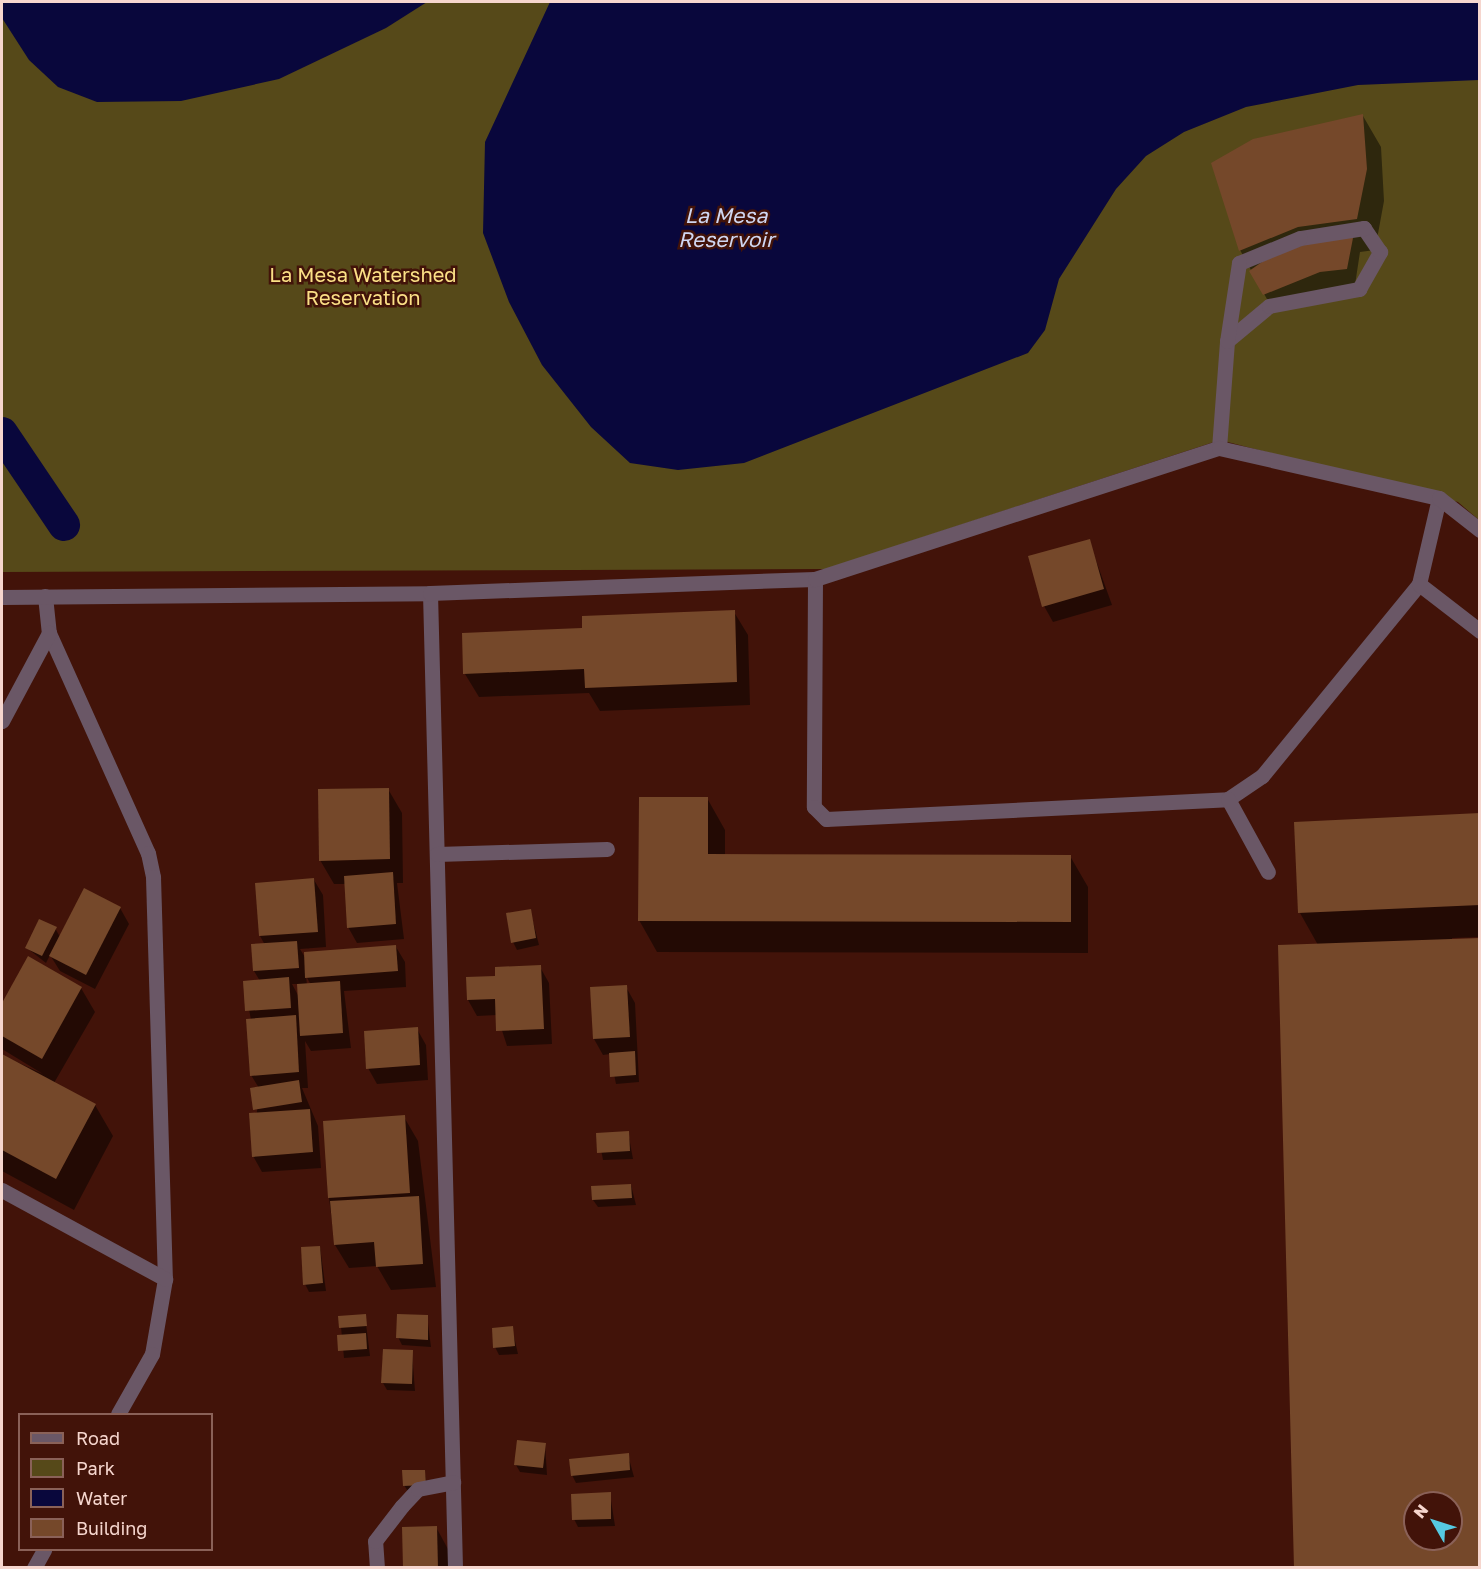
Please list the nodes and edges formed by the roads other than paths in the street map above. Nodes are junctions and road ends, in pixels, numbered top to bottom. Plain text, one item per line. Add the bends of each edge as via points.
1 (1227, 341) junction
2 (1219, 448) junction
3 (1439, 498) junction
4 (1479, 530) edge
5 (815, 579) junction
6 (1419, 584) junction
7 (430, 593) junction
8 (45, 596) junction
9 (2, 597) edge
10 (1479, 631) edge
11 (49, 633) junction
12 (2, 721) edge
13 (1228, 799) junction
14 (606, 849) dead end
15 (437, 854) junction
16 (1268, 872) dead end
17 (2, 1190) edge
18 (165, 1280) junction
19 (119, 1413) edge
20 (453, 1482) junction
21 (43, 1551) edge
22 (34, 1568) edge
23 (377, 1568) edge
24 (456, 1568) edge

1 - 1 street via 1269,306 1359,289 1380,252 1365,228 1300,238 1239,263
1 - 2 street
2 - 3 street
2 - 5 street
3 - 4 street
3 - 6 street
5 - 7 street
5 - 13 street via 814,807 826,819
6 - 10 street
6 - 13 street via 1262,776
7 - 8 street
7 - 15 street
8 - 9 street
8 - 11 street
11 - 12 street
11 - 18 street via 148,854 153,877
13 - 16 street
14 - 15 street
15 - 20 street
17 - 18 street
18 - 19 street via 152,1354
20 - 23 street via 418,1489 402,1506 375,1541
20 - 24 street
21 - 22 street

